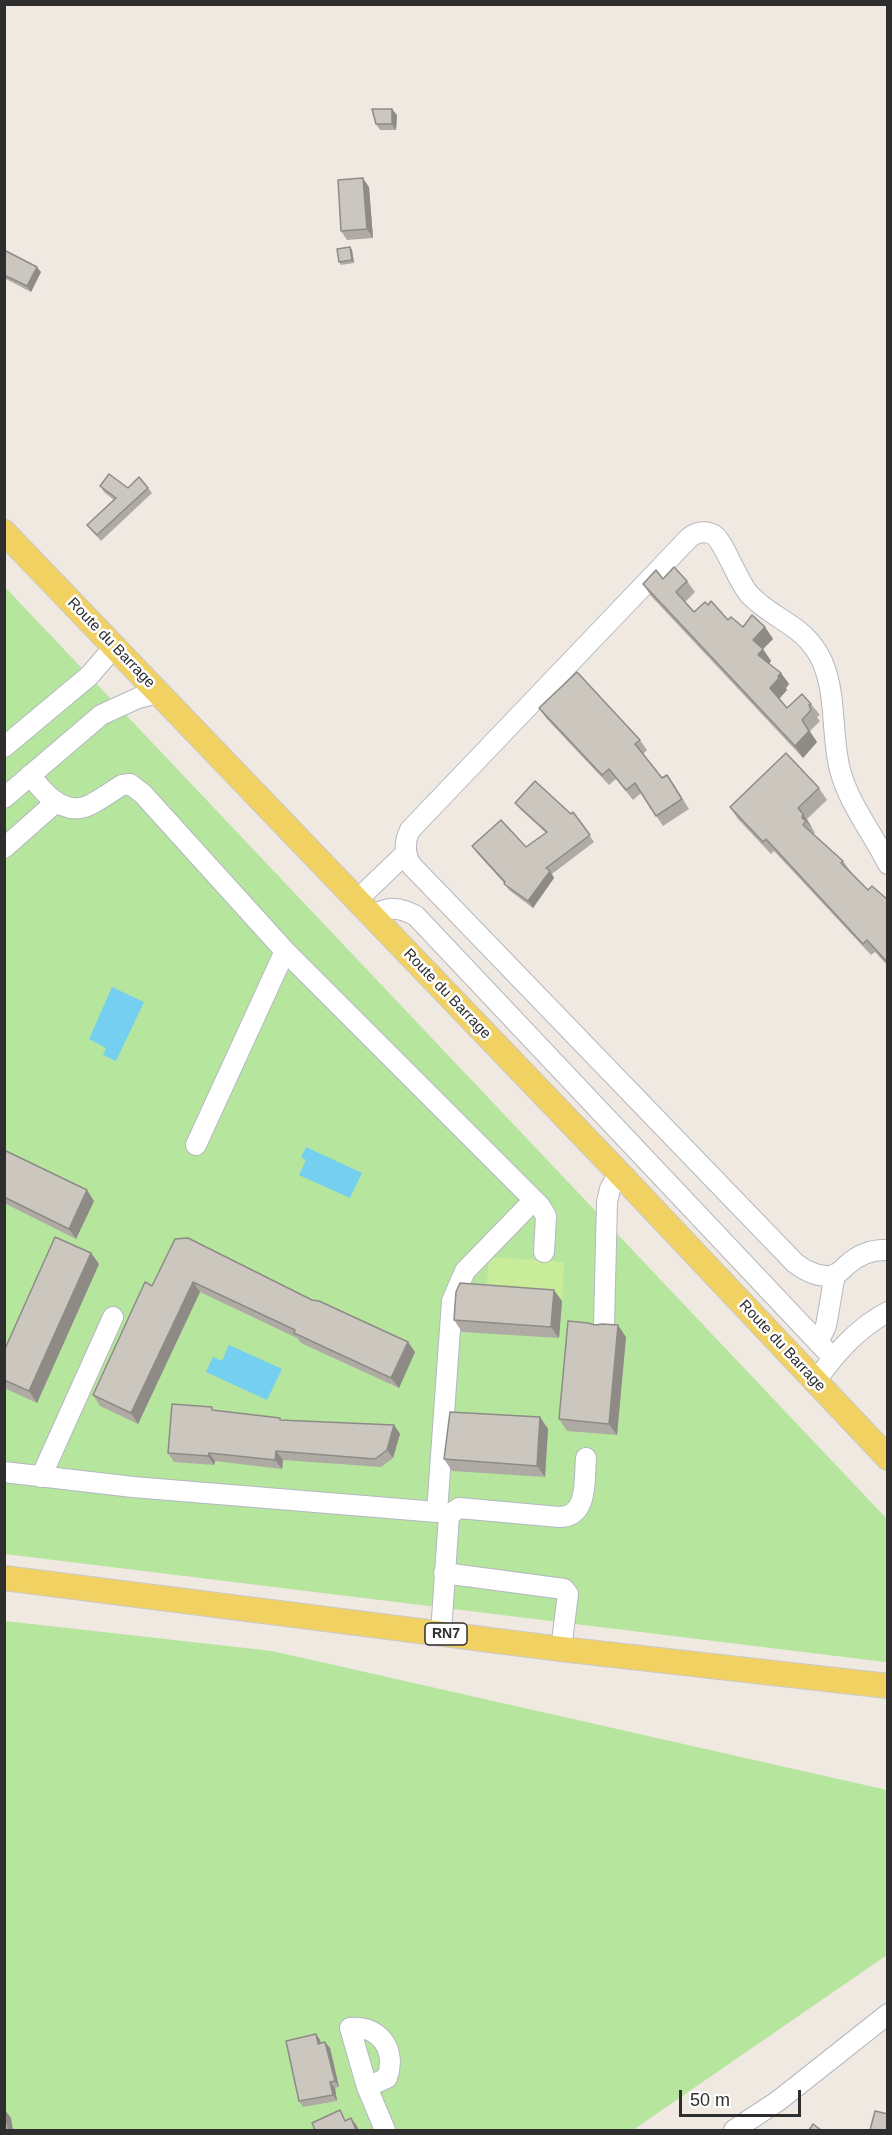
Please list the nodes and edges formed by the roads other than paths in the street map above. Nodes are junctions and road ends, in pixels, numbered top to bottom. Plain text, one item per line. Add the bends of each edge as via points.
1 (4, 532) edge
2 (115, 646) junction
3 (158, 693) junction
4 (4, 747) edge
5 (30, 775) junction
6 (4, 798) edge
7 (56, 802) junction
8 (4, 848) edge
9 (406, 853) junction
10 (888, 864) edge
11 (365, 908) junction
12 (285, 951) junction
13 (196, 1145) dead end
14 (619, 1173) junction
15 (534, 1200) junction
16 (888, 1250) edge
17 (544, 1252) dead end
18 (835, 1274) junction
19 (888, 1312) edge
20 (113, 1317) dead end
21 (604, 1325) edge
22 (818, 1342) junction
23 (833, 1358) junction
24 (815, 1382) junction
25 (586, 1458) dead end
26 (888, 1458) edge
27 (4, 1472) edge
28 (41, 1477) junction
29 (444, 1573) junction
30 (4, 1578) edge
31 (441, 1633) junction
32 (561, 1649) junction
33 (888, 1686) edge
34 (888, 2014) edge
35 (367, 2087) dead end
36 (386, 2130) edge
37 (734, 2130) edge

1 - 2 main road, Route du Barrage
2 - 3 main road, Route du Barrage
2 - 4 street via 89,676
3 - 5 street via 101,715
3 - 11 main road, Route du Barrage
5 - 6 street
5 - 7 street
7 - 8 street
7 - 12 street via 81,808 122,785 135,787
9 - 10 street via 410,830 688,538 705,532 719,540 750,594 802,633 817,652 827,676 844,783
9 - 11 street
9 - 18 street via 411,865 795,1263 818,1274
11 - 14 main road, Route du Barrage
11 - 22 street via 404,909 416,916
12 - 13 street
12 - 15 street
14 - 21 street via 607,1202
14 - 24 main road, Route du Barrage
15 - 17 street via 546,1216
15 - 28 street via 465,1271 453,1301 437,1512
16 - 18 street via 861,1255
18 - 22 street via 826,1326
19 - 23 street via 872,1321
20 - 28 street
22 - 23 street
23 - 24 street
24 - 26 main road, Route du Barrage
25 - 29 street via 581,1504 570,1516 459,1508 452,1512
27 - 28 street
29 - 31 street
29 - 32 street via 564,1588 568,1594
30 - 31 main road, RN7
31 - 32 main road, RN7
32 - 33 main road, RN7
34 - 37 street via 778,2101
35 - 36 street

